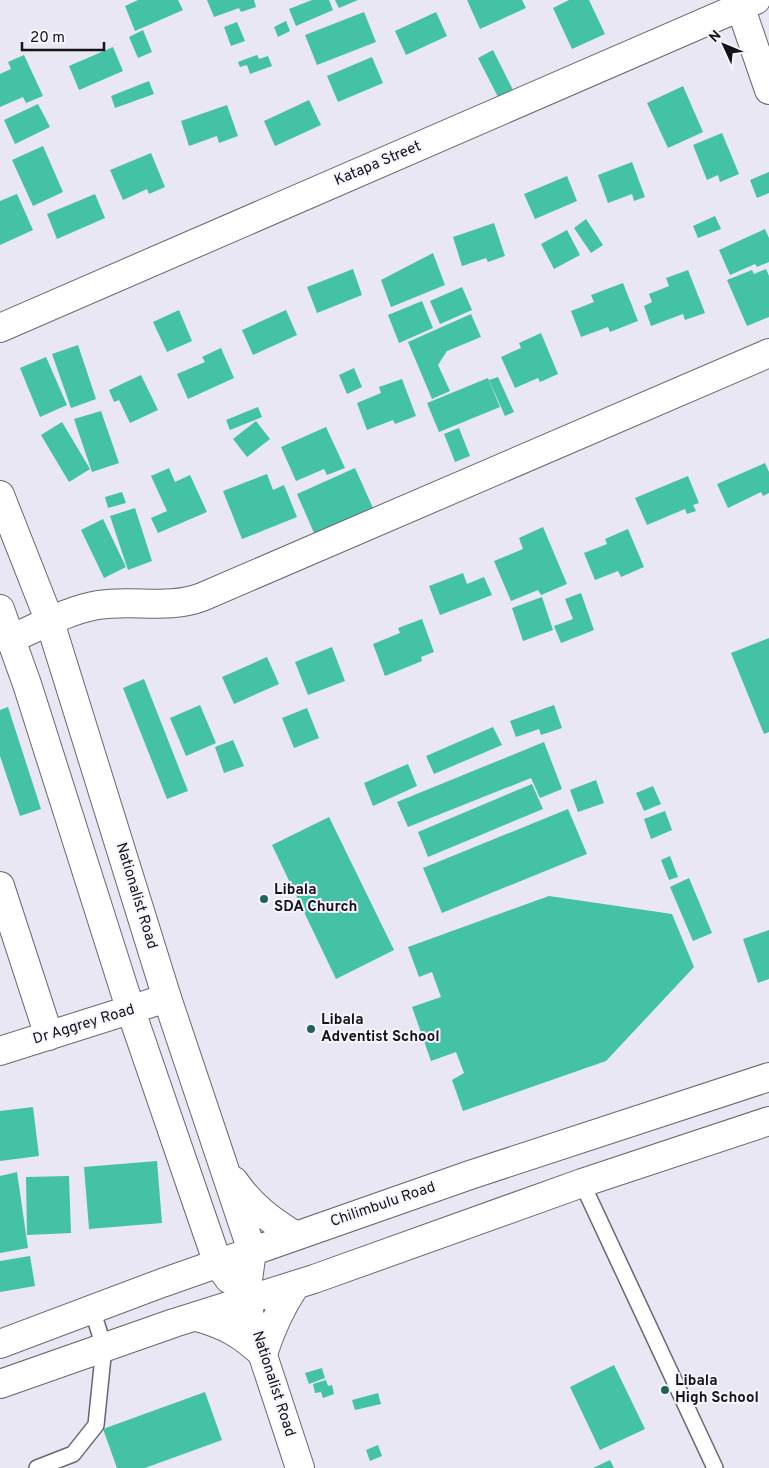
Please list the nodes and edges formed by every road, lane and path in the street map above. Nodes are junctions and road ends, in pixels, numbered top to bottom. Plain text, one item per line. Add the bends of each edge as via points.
1 (745, 2) edge
2 (769, 90) edge
3 (0, 328) edge
4 (769, 353) edge
5 (0, 495) edge
6 (0, 609) edge
7 (50, 622) junction
8 (11, 639) junction
9 (0, 886) edge
10 (167, 998) junction
11 (131, 1011) junction
12 (49, 1036) junction
13 (0, 1051) edge
14 (769, 1077) edge
15 (769, 1121) edge
16 (224, 1166) junction
17 (582, 1183) junction
18 (194, 1192) junction
19 (296, 1236) junction
20 (252, 1251) junction
21 (218, 1264) junction
22 (177, 1278) junction
23 (295, 1286) junction
24 (245, 1301) junction
25 (92, 1309) junction
26 (197, 1317) junction
27 (0, 1344) edge
28 (104, 1347) junction
29 (263, 1354) junction
30 (0, 1384) edge
31 (36, 1468) edge
32 (300, 1468) edge
33 (715, 1468) edge

1 - 2 main road
1 - 3 main road, Katapa Street
4 - 7 main road via 187,603 98,605
5 - 7 main road, Nationalist Road
6 - 8 main road, Nationalist Road
7 - 8 main road
7 - 10 main road, Nationalist Road
8 - 11 main road, Nationalist Road
9 - 12 main road
10 - 11 main road, Dr Aggrey Road
10 - 16 main road, Nationalist Road
11 - 12 main road, Dr Aggrey Road
11 - 18 main road, Nationalist Road
12 - 13 main road, Dr Aggrey Road
14 - 19 main road, Chilimbulu Road
15 - 17 main road
16 - 19 main road via 243,1194 266,1218
16 - 20 main road, Nationalist Road
17 - 23 main road
17 - 33 lane
18 - 21 main road, Nationalist Road
18 - 22 main road via 199,1222 195,1253
19 - 20 main road, Chilimbulu Road
20 - 21 main road, Chilimbulu Road
20 - 24 main road, Nationalist Road
21 - 22 main road, Chilimbulu Road
21 - 24 main road, Nationalist Road
22 - 25 main road, Chilimbulu Road
23 - 24 main road
23 - 29 main road via 281,1306
24 - 26 main road
24 - 29 main road, Nationalist Road
25 - 27 main road, Chilimbulu Road
25 - 28 lane
26 - 28 main road
26 - 29 main road via 222,1324
28 - 30 main road
28 - 31 lane via 96,1425 73,1454
29 - 32 main road, Nationalist Road

